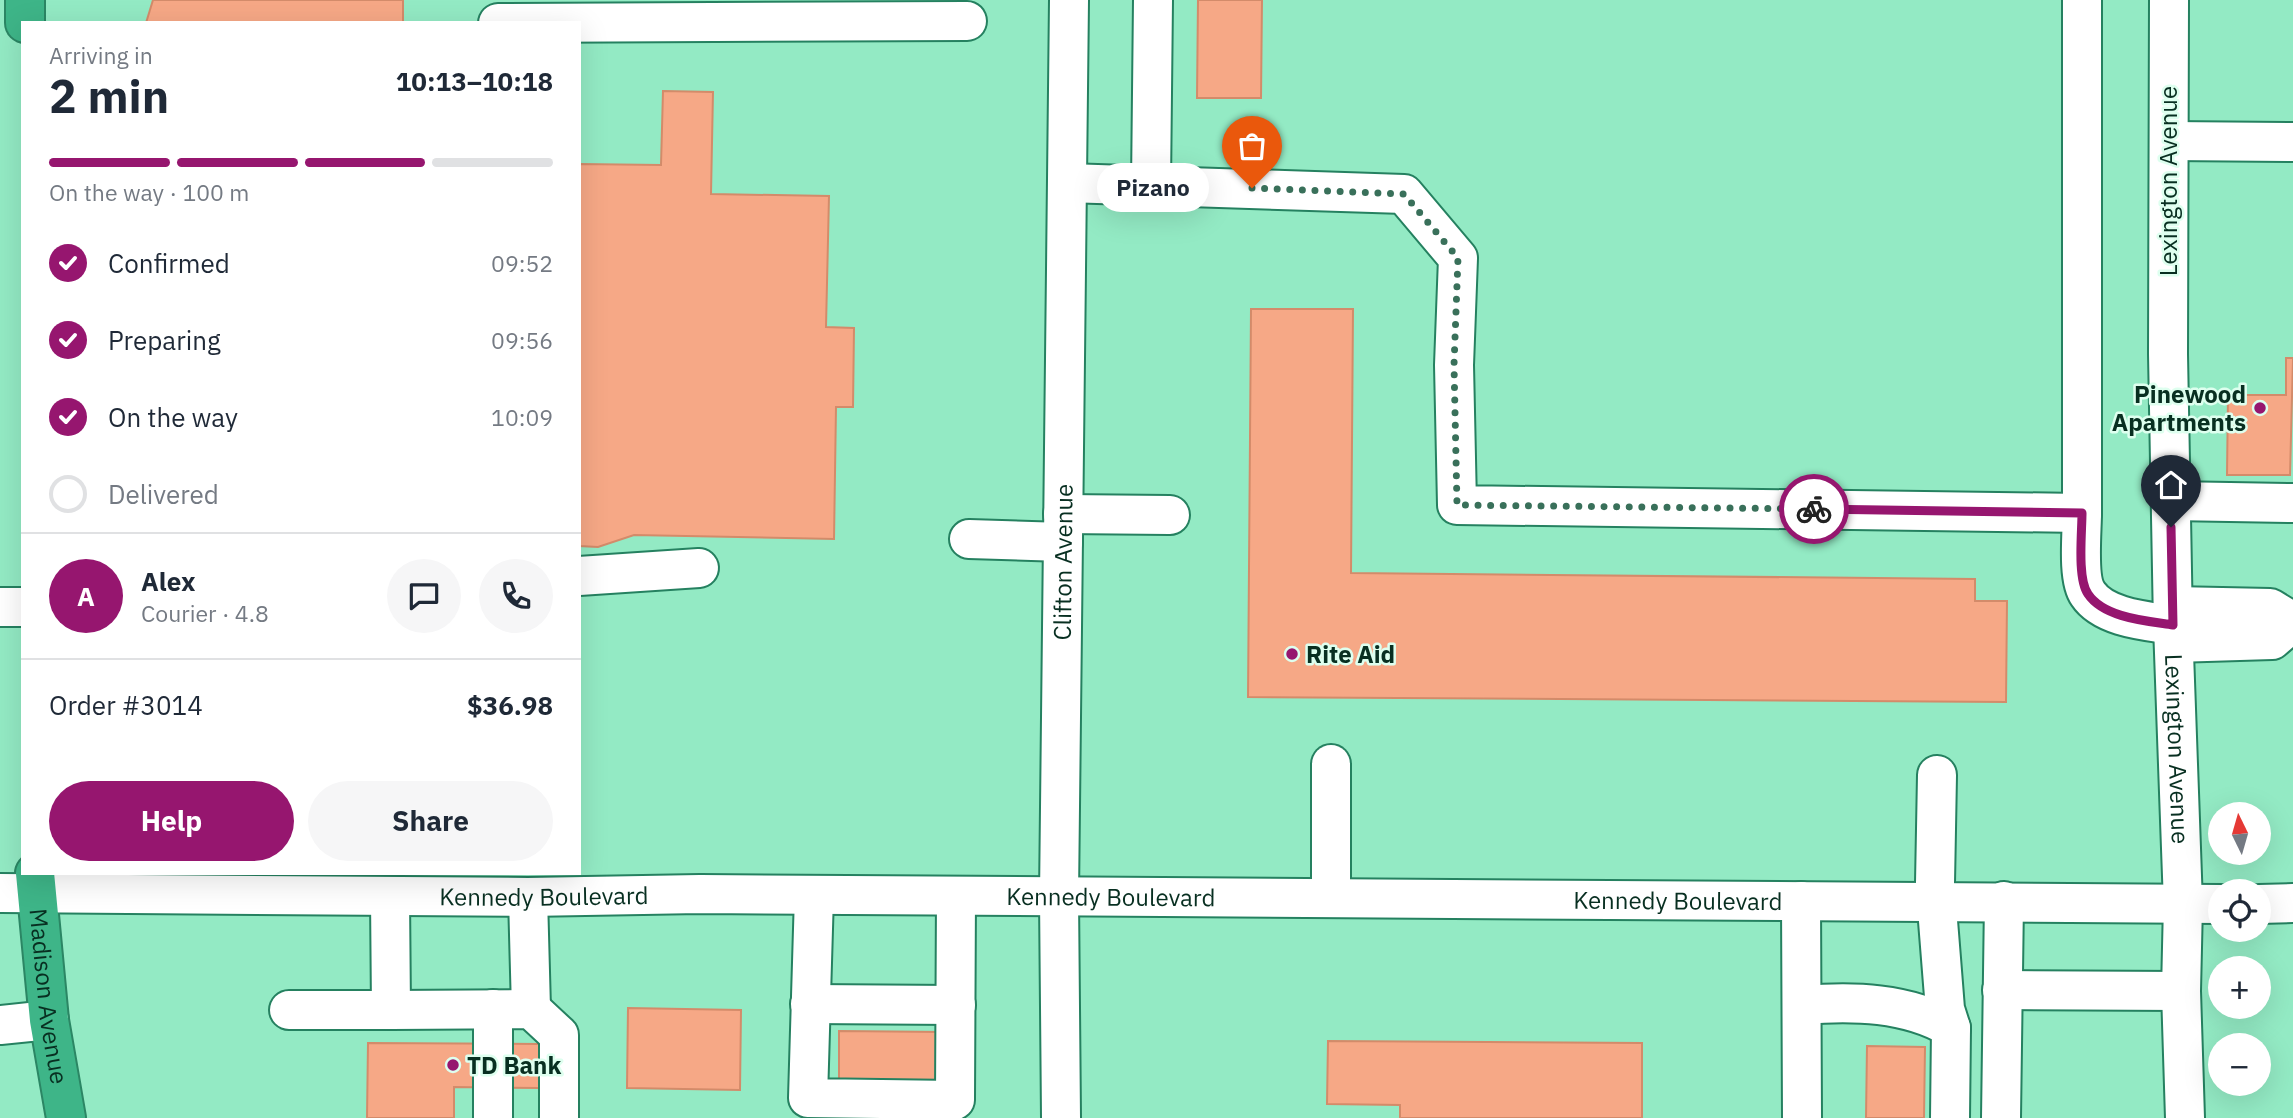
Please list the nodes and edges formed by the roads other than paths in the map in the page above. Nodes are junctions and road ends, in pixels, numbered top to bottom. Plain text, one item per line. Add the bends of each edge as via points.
1 (25, 0) edge
2 (1153, 0) edge
3 (2082, 0) edge
4 (2169, 0) edge
5 (1069, 2) edge
6 (492, 15) edge
7 (25, 21) edge
8 (967, 21) dead end
9 (2169, 141) junction
10 (2293, 142) edge
11 (1067, 183) junction
12 (1150, 185) junction
13 (2171, 501) junction
14 (2293, 503) edge
15 (2082, 513) junction
16 (1170, 515) dead end
17 (1063, 528) junction
18 (970, 539) dead end
19 (699, 568) dead end
20 (581, 576) edge
21 (0, 607) edge
22 (21, 607) edge
23 (2293, 623) edge
24 (2173, 625) junction
25 (1331, 764) dead end
26 (1937, 775) dead end
27 (23, 886) edge
28 (814, 895) junction
29 (956, 896) junction
30 (390, 897) junction
31 (528, 897) junction
32 (1059, 897) junction
33 (1331, 898) junction
34 (1801, 901) junction
35 (1936, 901) junction
36 (2004, 901) junction
37 (2293, 903) edge
38 (2183, 904) junction
39 (2208, 904) edge
40 (2271, 904) edge
41 (2002, 990) junction
42 (2181, 991) junction
43 (810, 1004) junction
44 (956, 1005) junction
45 (1803, 1005) junction
46 (493, 1009) junction
47 (531, 1009) junction
48 (289, 1010) dead end
49 (391, 1010) junction
50 (49, 1020) junction
51 (0, 1025) edge
52 (1951, 1028) junction
53 (65, 1117) edge
54 (493, 1118) edge
55 (559, 1118) edge
56 (1061, 1118) edge
57 (1802, 1118) edge
58 (1950, 1118) edge
59 (2001, 1118) edge
60 (2185, 1118) edge

1 - 7 highway
2 - 12 street
3 - 15 street
4 - 9 street, Lexington Avenue
5 - 11 street, Clifton Avenue
6 - 8 street
9 - 10 street
9 - 13 street, Lexington Avenue
11 - 12 street
11 - 17 street, Clifton Avenue
12 - 15 street via 1404,194 1458,258 1454,365 1457,505
13 - 14 street
13 - 24 street, Lexington Avenue
15 - 24 street via 2082,576 2088,594 2122,617
16 - 17 street
17 - 18 street
17 - 32 street, Clifton Avenue
19 - 20 street
21 - 22 street
23 - 24 street via 2270,608
24 - 38 street, Lexington Avenue
25 - 33 street
26 - 35 street
27 - 30 street, Kennedy Boulevard
27 - 50 highway, Madison Avenue
28 - 29 street, Kennedy Boulevard
28 - 31 street, Kennedy Boulevard
28 - 43 street
29 - 32 street, Kennedy Boulevard
29 - 44 street
30 - 31 street, Kennedy Boulevard
30 - 49 street
31 - 47 street
32 - 33 street, Kennedy Boulevard
32 - 56 street, Clifton Avenue
33 - 34 street, Kennedy Boulevard
34 - 35 street, Kennedy Boulevard
34 - 45 street
35 - 36 street, Kennedy Boulevard
35 - 52 street via 1945,1009
36 - 38 street, Kennedy Boulevard
36 - 41 street
37 - 40 street
38 - 39 street, Kennedy Boulevard
38 - 42 street, Lexington Avenue
41 - 42 street
41 - 59 street
42 - 60 street, Lexington Avenue
43 - 44 street
43 - 44 street via 808,1098 955,1100
45 - 52 street via 1887,1006 1931,1016
45 - 57 street
46 - 47 street
46 - 49 street
46 - 54 street
47 - 55 street via 559,1035
48 - 49 street
50 - 51 street
50 - 53 highway, Madison Avenue
52 - 58 street

